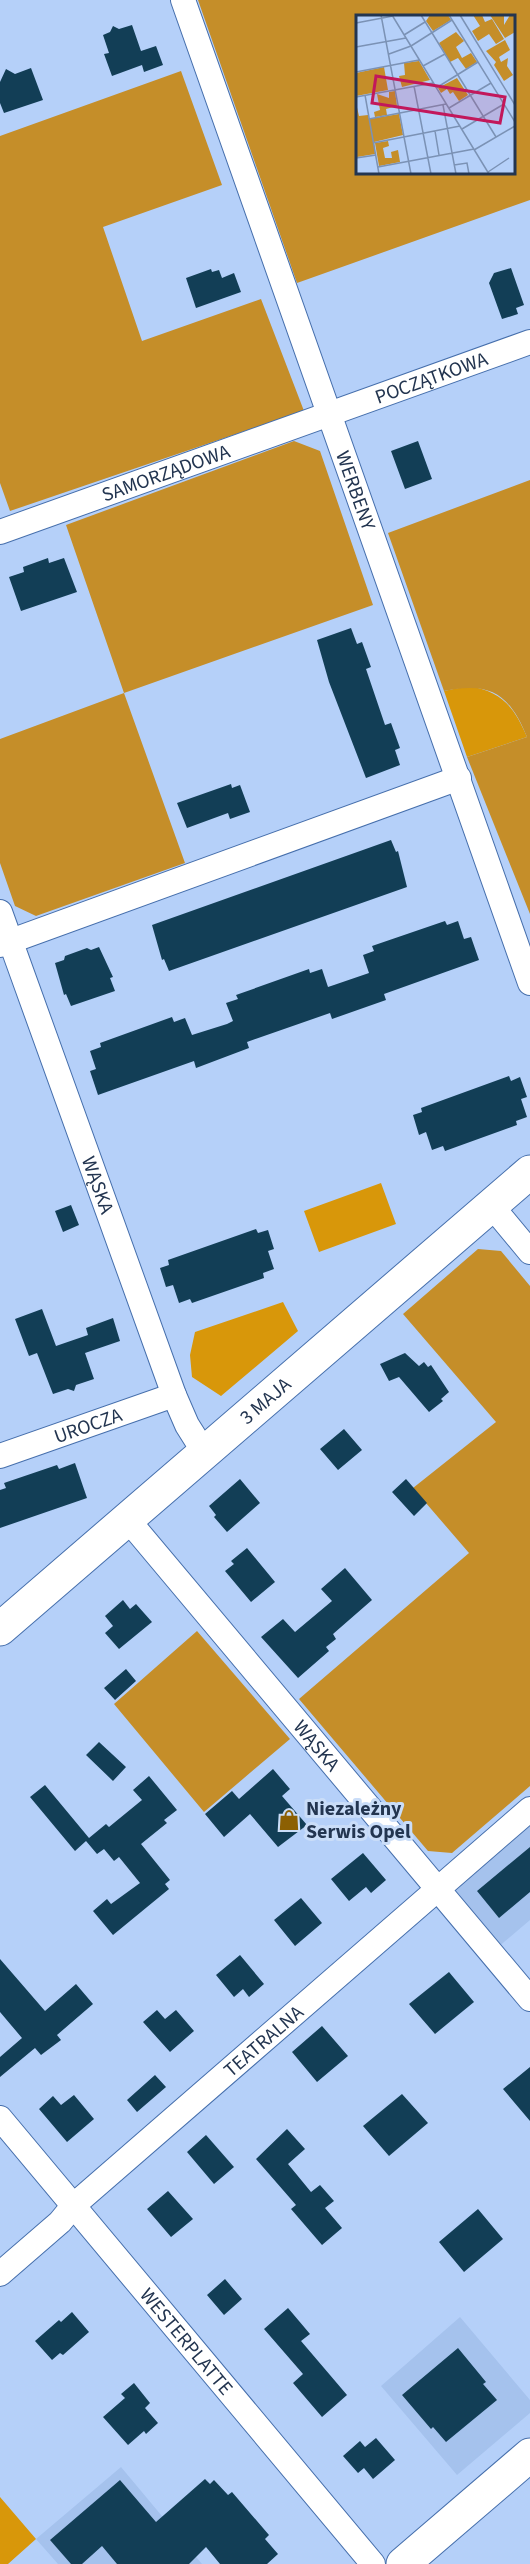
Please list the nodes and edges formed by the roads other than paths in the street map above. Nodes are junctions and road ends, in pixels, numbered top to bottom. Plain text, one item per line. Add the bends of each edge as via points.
1 (183, 0) edge
2 (530, 342) edge
3 (330, 413) junction
4 (0, 532) edge
5 (459, 778) junction
6 (0, 912) edge
7 (5, 943) edge
8 (530, 983) edge
9 (530, 1172) edge
10 (491, 1205) junction
11 (530, 1252) edge
12 (174, 1395) junction
13 (204, 1452) junction
14 (0, 1456) edge
15 (128, 1520) junction
16 (0, 1629) edge
17 (530, 1809) edge
18 (436, 1889) junction
19 (530, 1999) edge
20 (0, 2118) edge
21 (74, 2205) junction
22 (0, 2274) edge
23 (530, 2455) edge
24 (373, 2564) edge
25 (402, 2564) edge

1 - 3 street, WERBENY
2 - 3 street, POCZĄTKOWA
3 - 4 street, SAMORZĄDOWA
3 - 5 street, WERBENY
5 - 7 street
5 - 8 street, WERBENY
6 - 7 street, WĄSKA
7 - 12 street, WĄSKA
9 - 10 street, 3 MAJA
10 - 11 street
10 - 13 street, 3 MAJA
12 - 13 street, WĄSKA
12 - 14 street, UROCZA
13 - 15 street, 3 MAJA
15 - 16 street, 3 MAJA
15 - 18 street, WĄSKA
17 - 18 street, TEATRALNA
18 - 19 street, WĄSKA
18 - 21 street, TEATRALNA
20 - 21 street, WESTERPLATTE
21 - 22 street, TEATRALNA
21 - 24 street, WESTERPLATTE
23 - 25 street

